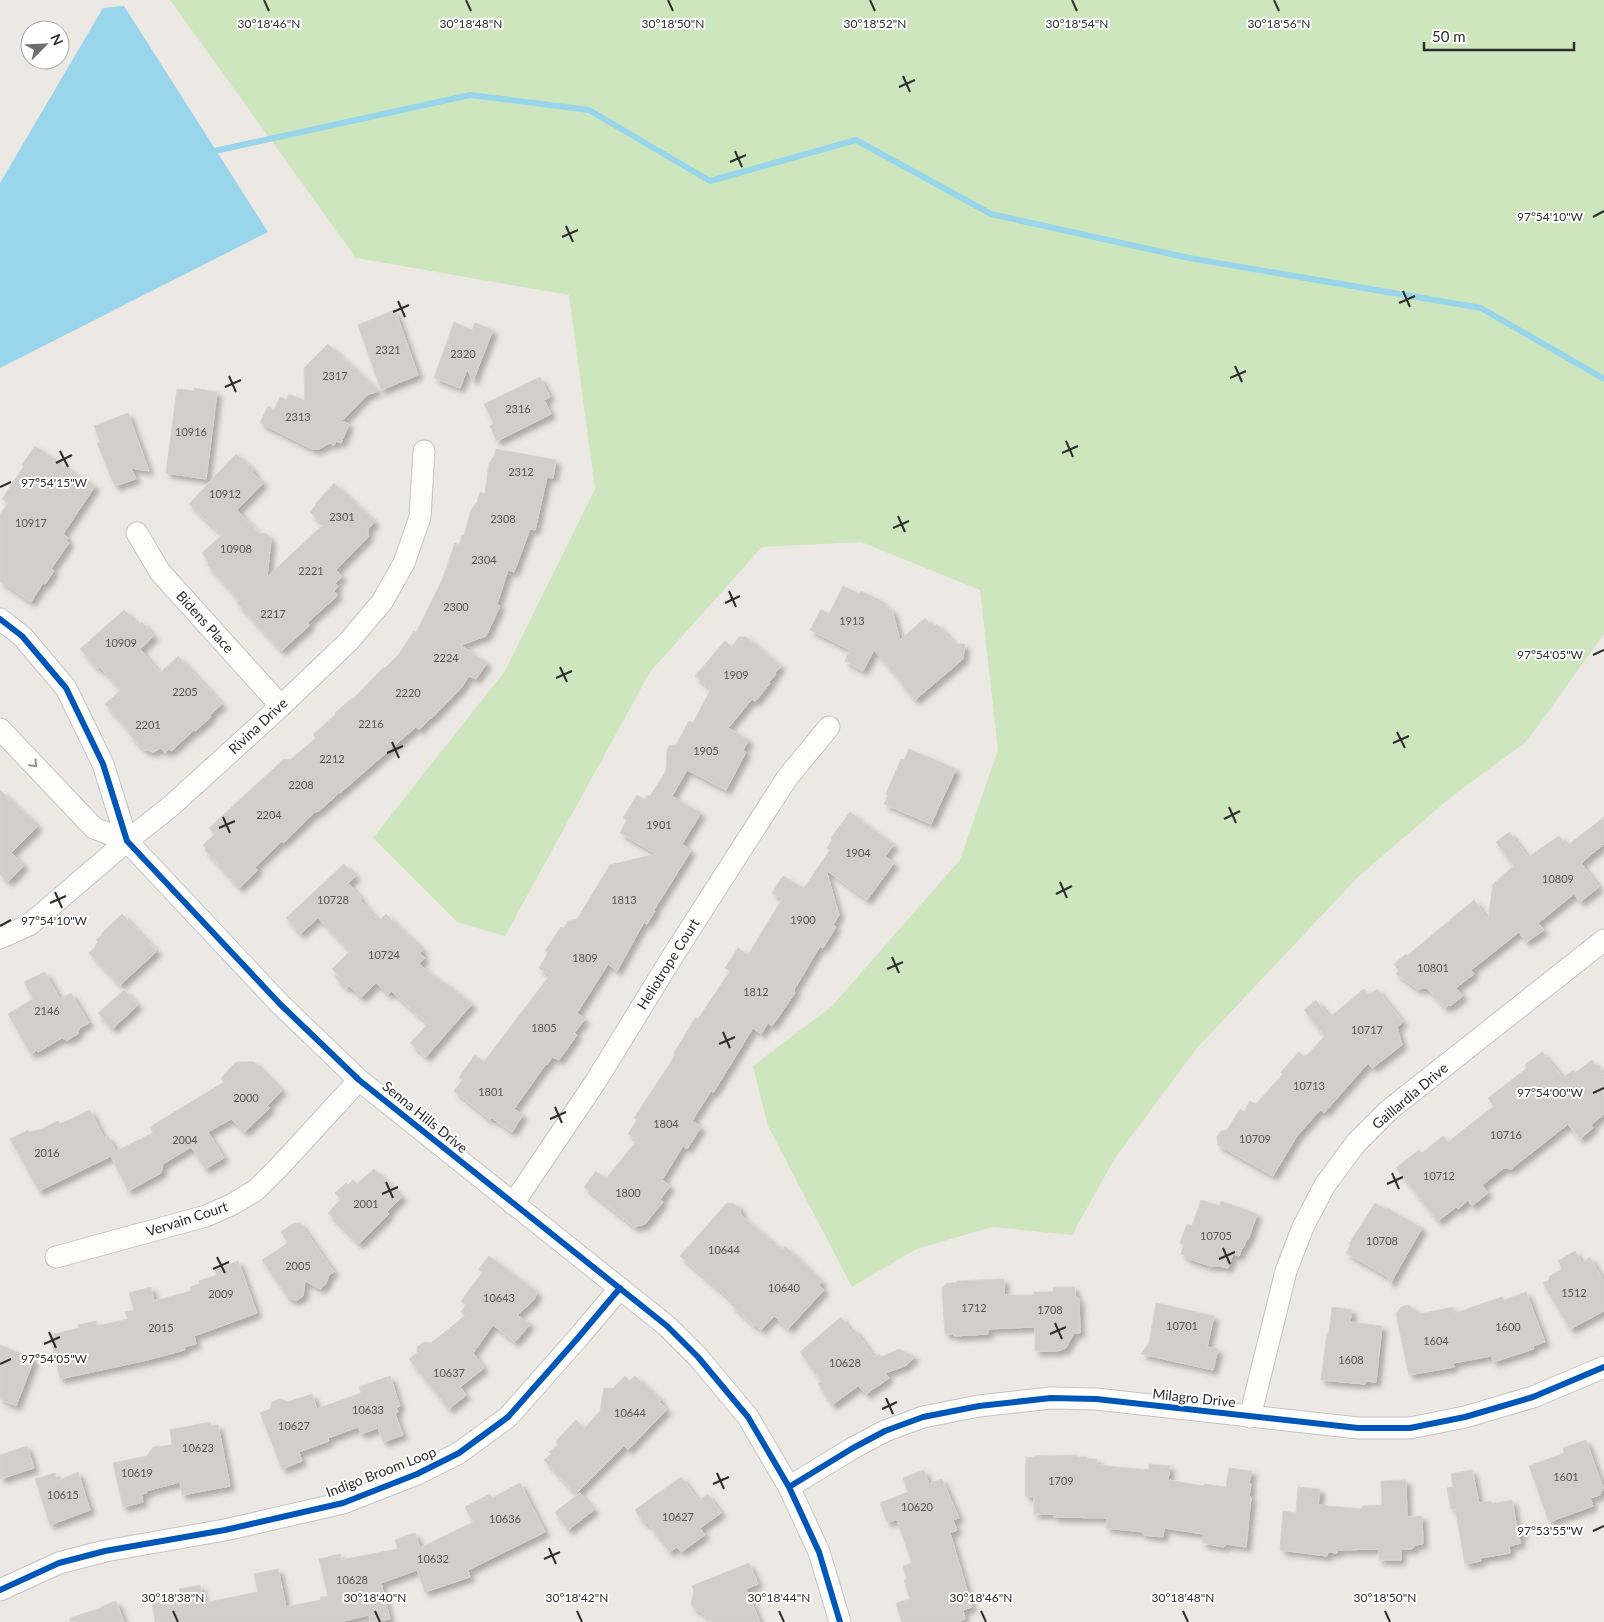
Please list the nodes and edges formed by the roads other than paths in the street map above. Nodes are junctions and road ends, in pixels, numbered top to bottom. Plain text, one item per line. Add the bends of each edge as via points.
1 (424, 451) dead end
2 (138, 533) dead end
3 (0, 619) edge
4 (281, 706) junction
5 (829, 727) dead end
6 (0, 729) edge
7 (128, 841) junction
8 (0, 938) edge
9 (1604, 940) edge
10 (359, 1080) junction
11 (513, 1204) junction
12 (56, 1258) dead end
13 (620, 1288) junction
14 (1604, 1367) edge
15 (1250, 1417) junction
16 (790, 1487) junction
17 (0, 1590) edge
18 (840, 1622) edge

1 - 4 street, Rivina Drive via 420,517 404,563 382,602 354,635
2 - 4 street, Bidens Place via 160,572
3 - 7 street, Senna Hills Drive via 22,636 66,688 103,764
4 - 7 street, Rivina Drive
5 - 11 street, Heliotrope Court via 787,778 596,1081
6 -> 7 street, Senna Hills Drive via 94,828
7 - 8 street, Rivina Drive via 28,925
7 - 10 street, Senna Hills Drive via 280,1004
9 - 15 street, Gaillardia Drive via 1389,1110 1356,1143 1325,1186 1303,1227 1286,1271
10 - 11 street, Senna Hills Drive
10 - 12 street, Vervain Court via 256,1190 233,1204 206,1216
11 - 13 street, Senna Hills Drive
13 - 16 street, Senna Hills Drive via 667,1326 698,1357 748,1417
13 - 17 street, Indigo Broom Loop via 508,1417 442,1462 343,1503 225,1530 105,1551 58,1563
14 - 15 street, Milagro Drive via 1533,1397 1465,1417 1410,1428 1358,1428
15 - 16 street, Milagro Drive via 1096,1399 1051,1398 979,1406 922,1417 885,1431
16 - 18 street, Senna Hills Drive via 819,1552

